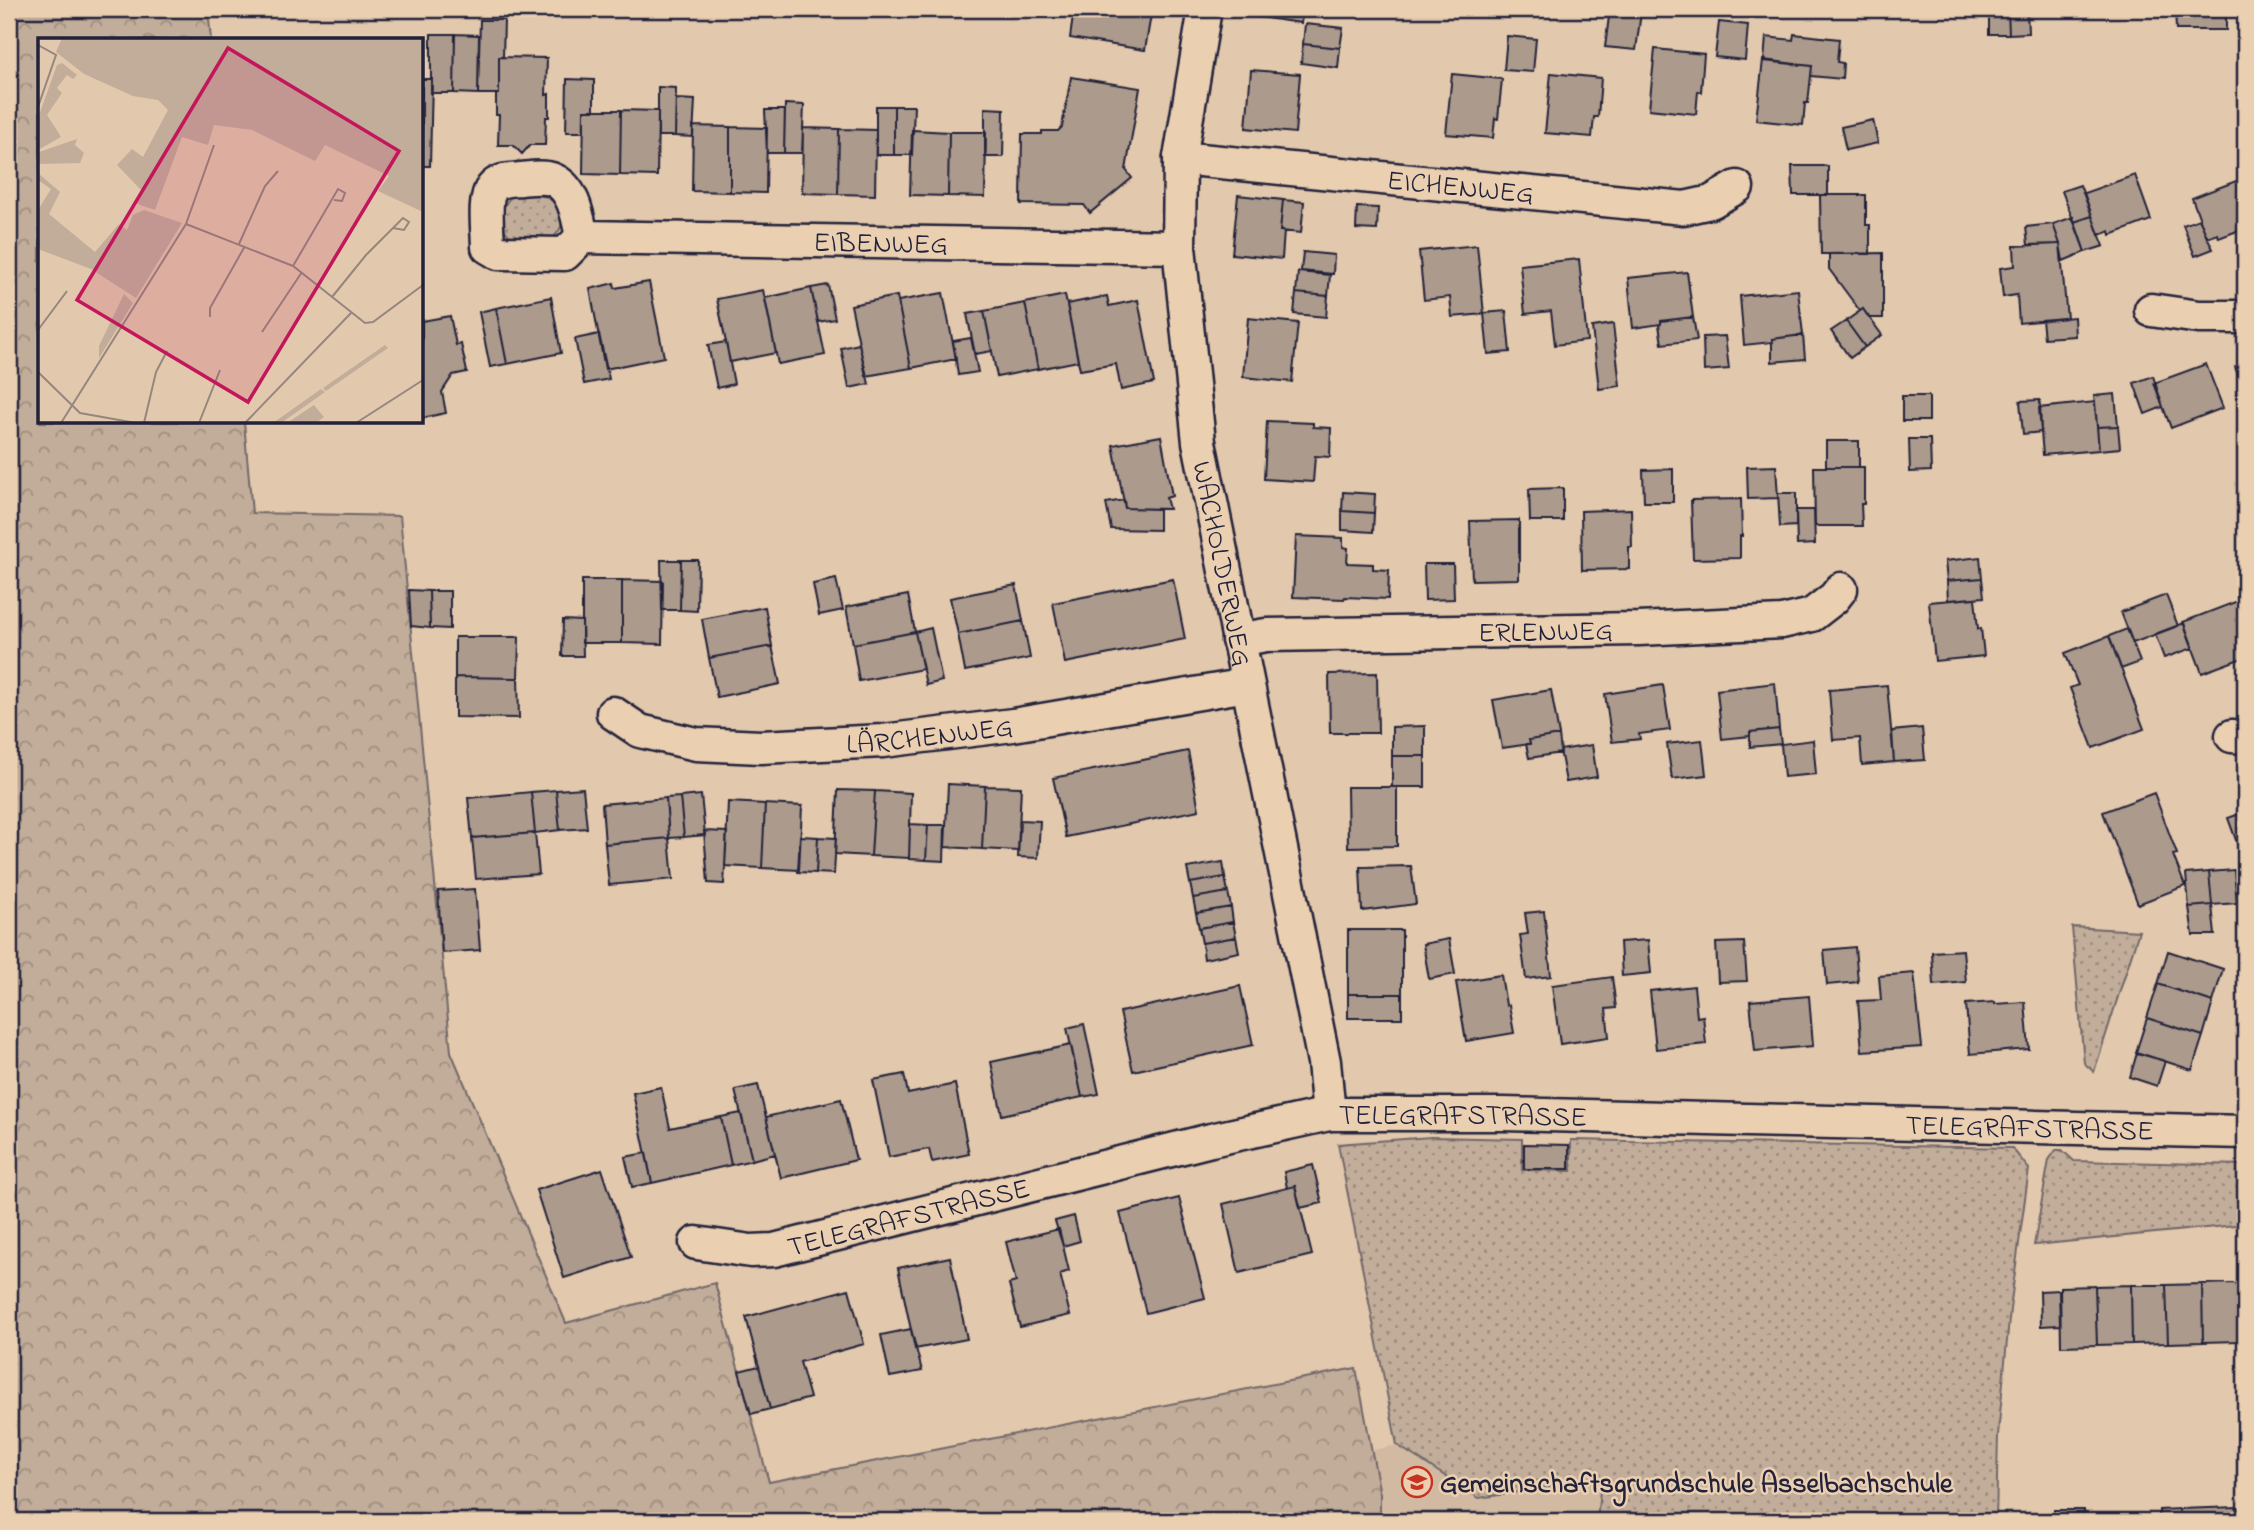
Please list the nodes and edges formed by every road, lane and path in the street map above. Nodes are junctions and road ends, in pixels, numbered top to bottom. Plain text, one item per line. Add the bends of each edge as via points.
1 (1205, 9) edge
2 (1180, 158) junction
3 (1737, 187) dead end
4 (582, 237) dead end
5 (1179, 247) junction
6 (2151, 310) dead end
7 (2245, 317) edge
8 (1841, 589) dead end
9 (1238, 640) junction
10 (1247, 685) junction
11 (613, 713) dead end
12 (1329, 1114) junction
13 (2245, 1132) edge
14 (696, 1243) dead end

1 - 2 street, WACHOLDERWEG
2 - 3 street, EICHENWEG via 1684,208 1711,202
2 - 5 street, WACHOLDERWEG
4 - 5 street, EIBENWEG
5 - 9 street, WACHOLDERWEG via 1199,442
6 - 7 street
8 - 9 street, ERLENWEG via 1812,615 1783,622 1266,635
9 - 10 street, WACHOLDERWEG
10 - 11 street, LÄRCHENWEG via 1013,725 883,741 761,747 696,744 640,731
10 - 12 street, WACHOLDERWEG via 1324,1062
12 - 13 street, TELEGRAFSTRASSE
12 - 14 street, TELEGRAFSTRASSE via 774,1250

